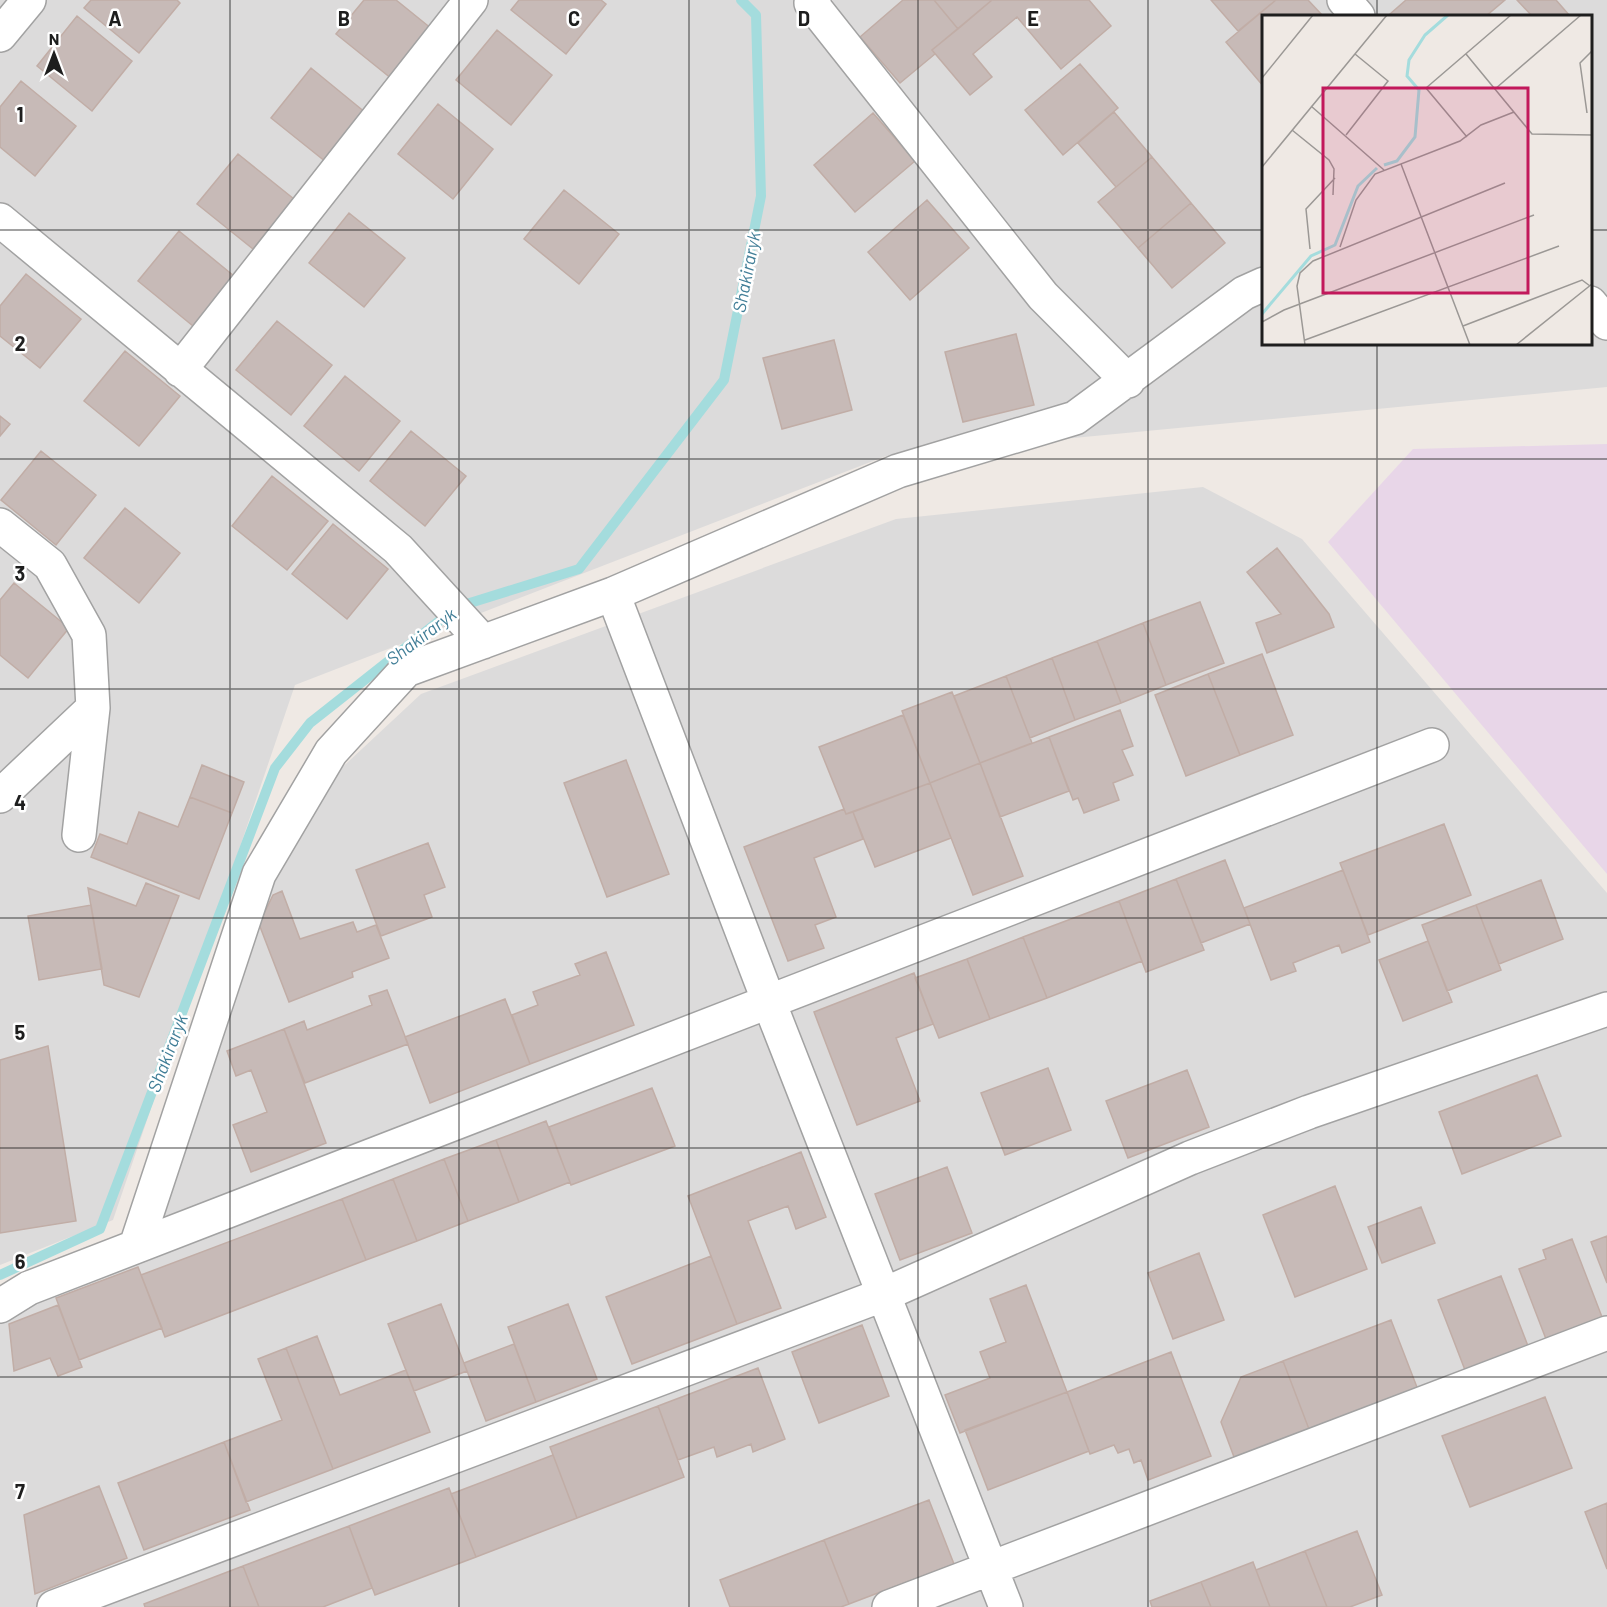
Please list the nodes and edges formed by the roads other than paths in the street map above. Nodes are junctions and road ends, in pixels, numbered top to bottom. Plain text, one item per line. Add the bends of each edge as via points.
1 (29, 0) edge
2 (471, 0) edge
3 (814, 0) edge
4 (0, 35) edge
5 (0, 220) edge
6 (1262, 284) edge
7 (1592, 305) edge
8 (1607, 323) edge
9 (180, 370) junction
10 (1128, 381) junction
11 (0, 525) edge
12 (613, 594) junction
13 (483, 642) junction
14 (93, 708) junction
15 (1432, 745) dead end
16 (0, 796) edge
17 (79, 835) dead end
18 (769, 1002) junction
19 (1607, 1009) edge
20 (136, 1246) junction
21 (885, 1294) junction
22 (0, 1306) edge
23 (1607, 1333) edge
24 (992, 1568) junction
25 (54, 1607) edge
26 (889, 1607) edge
27 (1006, 1607) edge

1 - 4 street
2 - 9 street
3 - 10 street via 811,3 1043,296
5 - 9 street
6 - 10 street via 1244,293
7 - 8 street
9 - 13 street via 398,549
10 - 12 street via 1075,418 898,471
11 - 14 street via 50,565 89,635
12 - 13 street
12 - 18 street
13 - 20 street via 406,670 331,752 259,874
14 - 16 street
14 - 17 street
15 - 18 street
18 - 20 street
18 - 21 street
19 - 21 street via 1309,1112 1190,1158
20 - 22 street via 29,1288
21 - 24 street
21 - 25 street
23 - 24 street
24 - 26 street
24 - 27 street

